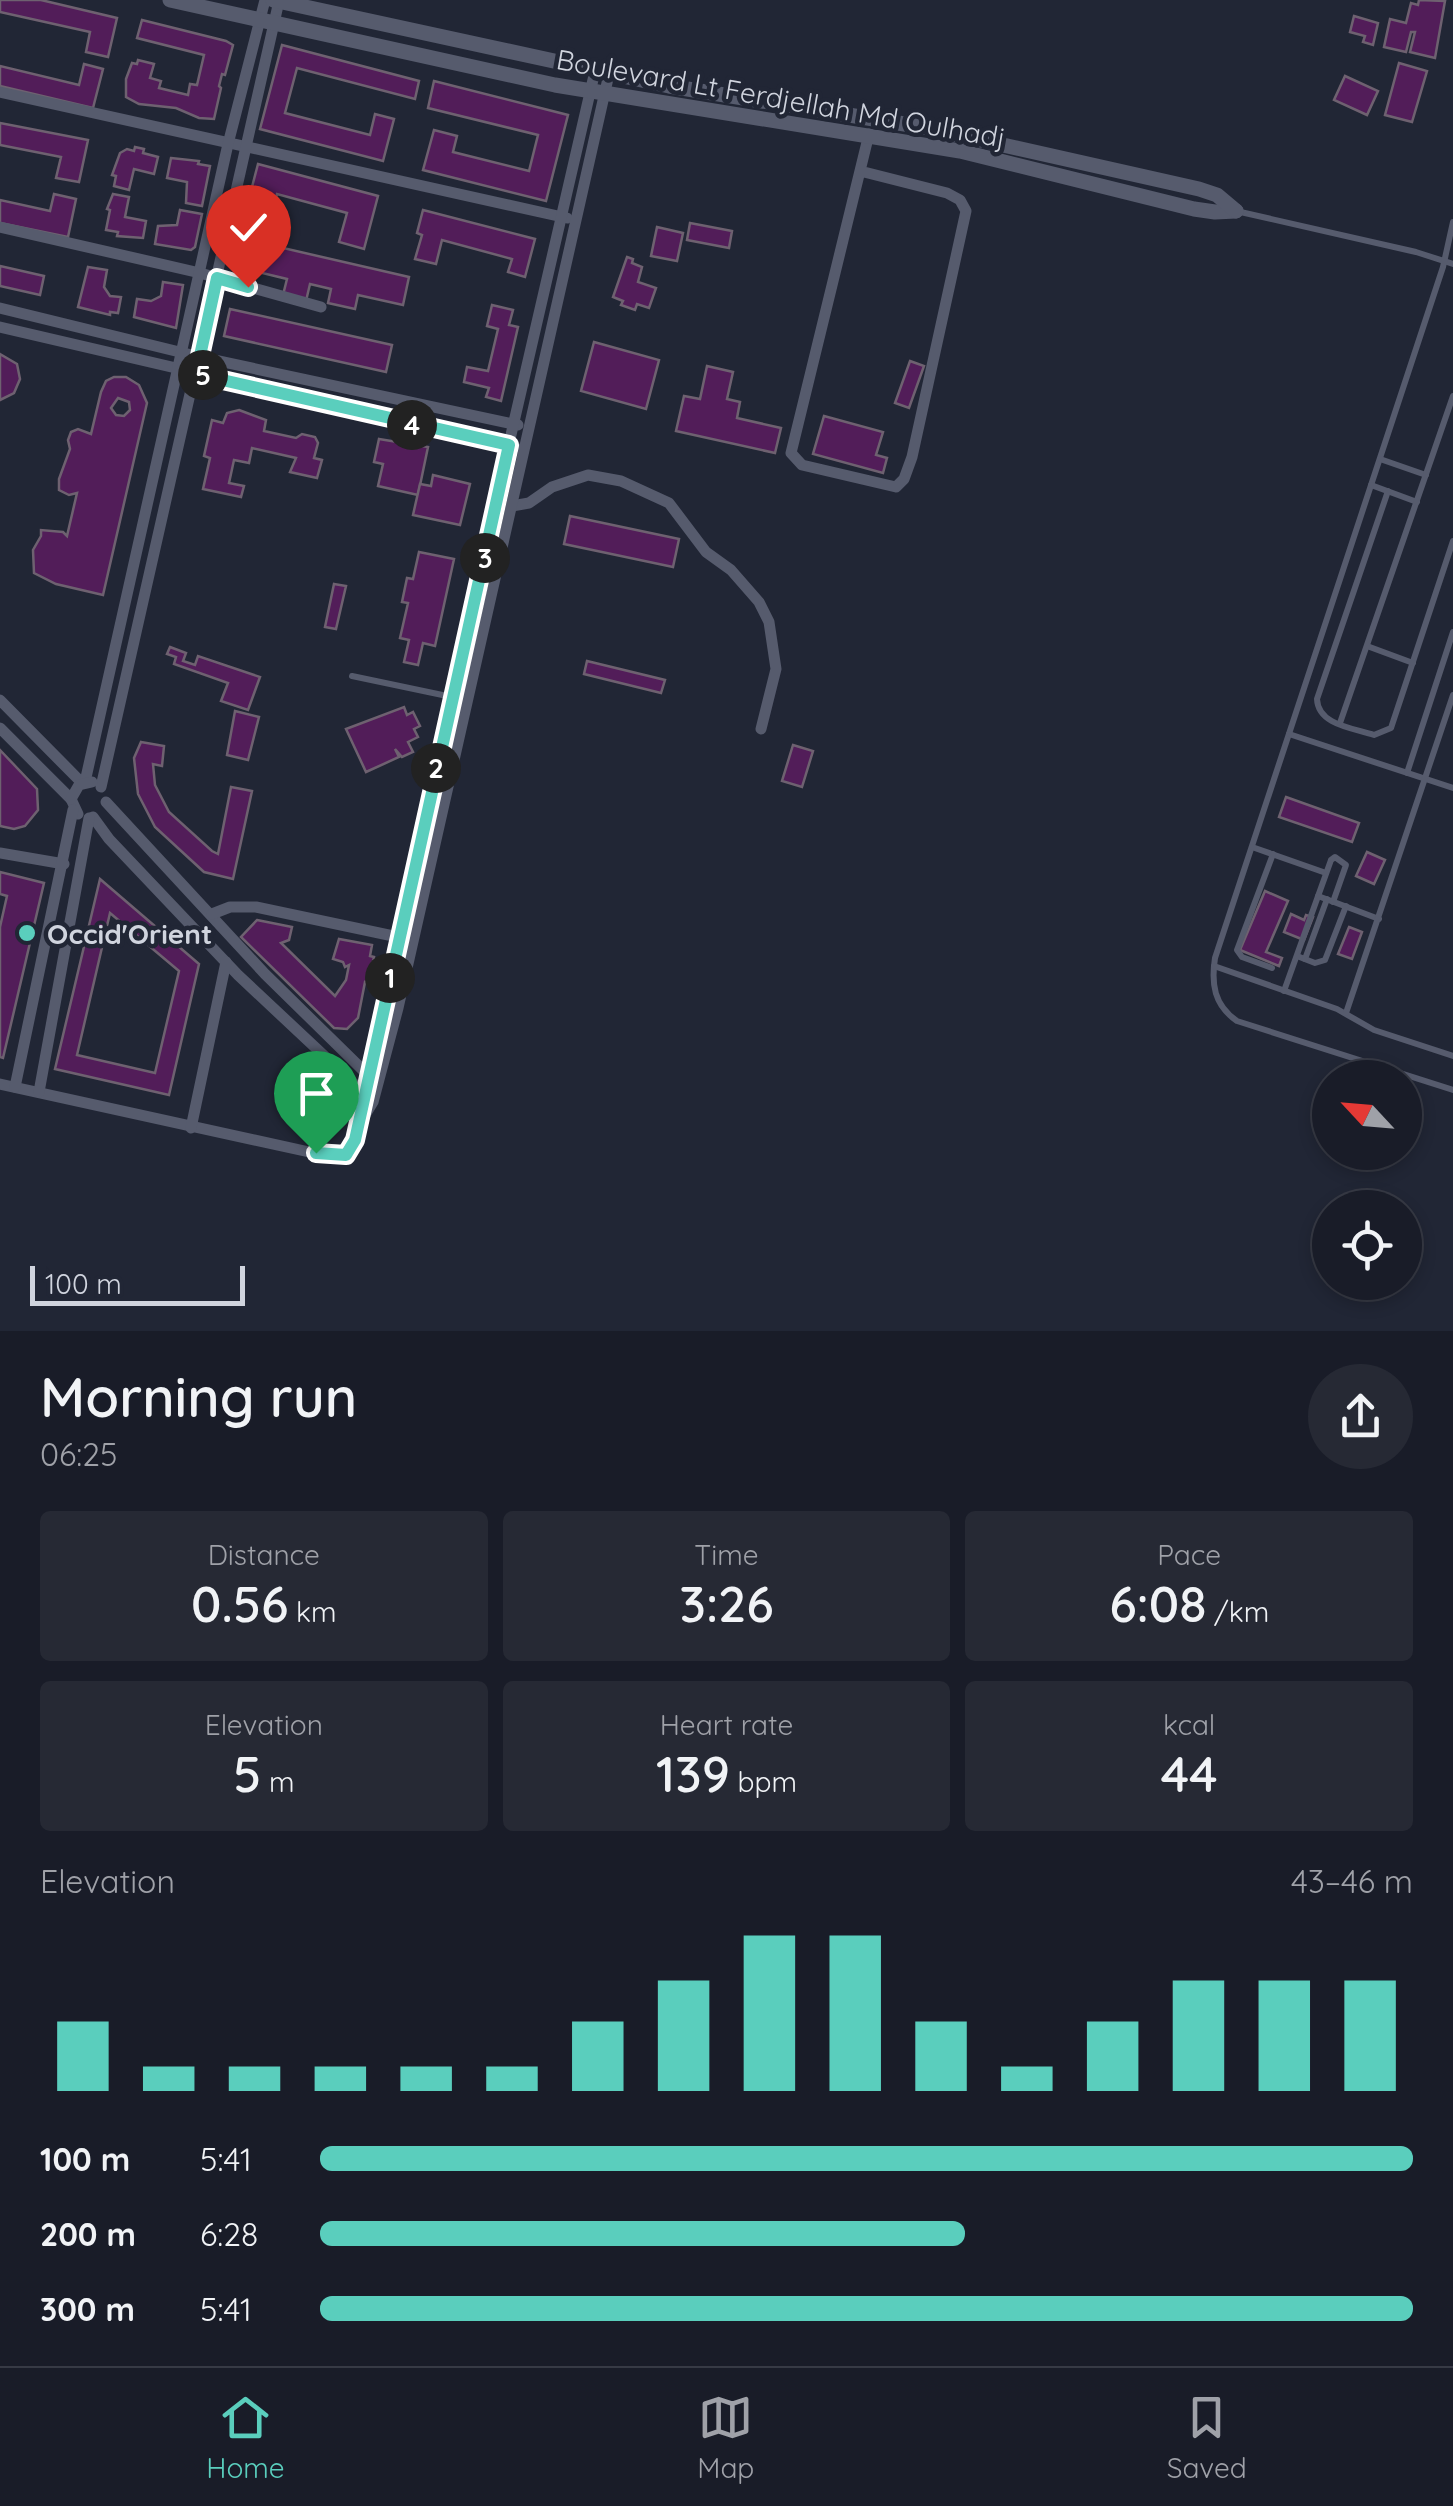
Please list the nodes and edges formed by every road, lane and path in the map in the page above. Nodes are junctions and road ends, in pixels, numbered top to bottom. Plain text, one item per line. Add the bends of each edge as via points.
1 (170, 0) edge
2 (272, 0) edge
3 (267, 22) junction
4 (602, 72) junction
5 (0, 92) edge
6 (598, 92) junction
7 (817, 109) junction
8 (814, 126) junction
9 (923, 127) junction
10 (868, 134) junction
11 (228, 144) junction
12 (919, 144) junction
13 (246, 147) junction
14 (860, 171) junction
15 (1236, 211) junction
16 (562, 217) junction
17 (576, 220) junction
18 (1453, 222) edge
19 (0, 227) edge
20 (1449, 263) edge
21 (200, 272) junction
22 (217, 278) junction
23 (321, 306) dead end
24 (0, 308) edge
25 (0, 327) edge
26 (183, 352) junction
27 (200, 356) junction
28 (179, 370) junction
29 (196, 374) junction
30 (1453, 396) edge
31 (514, 424) junction
32 (529, 427) junction
33 (509, 445) junction
34 (524, 449) junction
35 (1380, 458) junction
36 (1426, 475) junction
37 (1371, 484) junction
38 (1388, 491) junction
39 (1417, 502) junction
40 (512, 506) junction
41 (1453, 541) edge
42 (1453, 632) edge
43 (1367, 646) junction
44 (1414, 663) junction
45 (352, 676) dead end
46 (1306, 682) junction
47 (1321, 688) junction
48 (1453, 696) edge
49 (452, 697) junction
50 (0, 700) edge
51 (1340, 724) junction
52 (0, 728) edge
53 (761, 728) dead end
54 (1288, 734) junction
55 (1406, 773) junction
56 (1426, 778) junction
57 (84, 783) junction
58 (101, 787) junction
59 (1453, 788) edge
60 (106, 802) junction
61 (72, 804) junction
62 (91, 817) junction
63 (1252, 846) junction
64 (0, 852) edge
65 (1273, 854) junction
66 (64, 864) junction
67 (1326, 873) junction
68 (1326, 899) junction
69 (1346, 906) junction
70 (212, 914) junction
71 (1378, 919) junction
72 (398, 937) junction
73 (1301, 958) junction
74 (226, 962) junction
75 (1214, 966) junction
76 (1272, 968) dead end
77 (1284, 991) junction
78 (1346, 1014) junction
79 (1453, 1056) edge
80 (368, 1076) junction
81 (0, 1084) edge
82 (378, 1085) junction
83 (15, 1087) junction
84 (1453, 1090) edge
85 (39, 1092) junction
86 (368, 1097) junction
87 (192, 1128) junction

1 - 3 street, Boulevard Lt Ferdjellah Md Oulhadj
2 - 3 street
2 - 4 street, Boulevard Lt Ferdjellah Md Oulhadj
3 - 6 street, Boulevard Lt Ferdjellah Md Oulhadj
3 - 11 street
3 - 13 street
4 - 6 street
4 - 7 street, Boulevard Lt Ferdjellah Md Oulhadj
5 - 11 street
6 - 8 street, Boulevard Lt Ferdjellah Md Oulhadj
6 - 16 street
6 - 17 street
7 - 8 street
7 - 9 street, Boulevard Lt Ferdjellah Md Oulhadj
8 - 10 street, Boulevard Lt Ferdjellah Md Oulhadj
9 - 12 street
9 - 15 street, Boulevard Lt Ferdjellah Md Oulhadj via 1199,188
10 - 12 street, Boulevard Lt Ferdjellah Md Oulhadj
10 - 14 street
11 - 13 street
11 - 21 street
12 - 15 street, Boulevard Lt Ferdjellah Md Oulhadj via 1194,209
13 - 16 street
13 - 22 street
14 - 14 street via 790,453 802,465 896,487 912,457 966,211 947,193
15 - 20 lane
16 - 17 street
16 - 31 street
17 - 32 street
18 - 20 lane
19 - 21 street
20 - 35 lane
21 - 22 street
21 - 26 street
22 - 23 street
22 - 27 street
24 - 26 street
25 - 28 street
26 - 27 street
26 - 28 street
27 - 29 street
27 - 31 street
28 - 29 street
28 - 57 street
29 - 33 street
29 - 58 street
30 - 36 lane
31 - 32 street
31 - 33 street
32 - 34 street
33 - 34 street
33 - 49 street
34 - 40 street
35 - 36 lane
35 - 37 lane
36 - 39 lane
37 - 38 lane
37 - 46 lane
38 - 39 lane
38 - 47 lane
39 - 43 lane
40 - 53 street via 588,474 669,503 706,552 760,602 770,622 776,669
40 - 82 street
41 - 44 lane
42 - 55 lane
43 - 44 lane
43 - 51 lane
44 - 51 lane via 1386,732 1374,735
45 - 49 lane
46 - 47 lane
46 - 54 lane
47 - 51 lane via 1318,710
48 - 56 lane
49 - 72 street
50 - 57 street
52 - 61 street
54 - 55 lane
54 - 63 lane
55 - 56 lane
56 - 59 lane
56 - 71 lane
57 - 58 street
57 - 61 street
58 - 60 street
60 - 62 street
60 - 70 street
61 - 62 street
61 - 66 street
62 - 74 street
62 - 85 street
63 - 65 lane
63 - 75 lane
64 - 66 street
65 - 67 lane
65 - 76 lane via 1237,950
66 - 83 street
67 - 68 lane
67 - 68 lane via 1332,858 1345,862
68 - 69 lane
68 - 73 lane
69 - 71 lane
69 - 73 lane via 1325,960
70 - 72 street via 256,907
70 - 80 street
71 - 78 lane
72 - 80 street
73 - 77 lane
74 - 86 street
74 - 87 street
75 - 77 lane
75 - 84 lane via 1216,998 1237,1021
77 - 78 lane
78 - 79 lane
80 - 82 street
80 - 86 street
81 - 83 street
82 - 86 street
83 - 85 street
85 - 87 street
86 - 87 street via 346,1155

